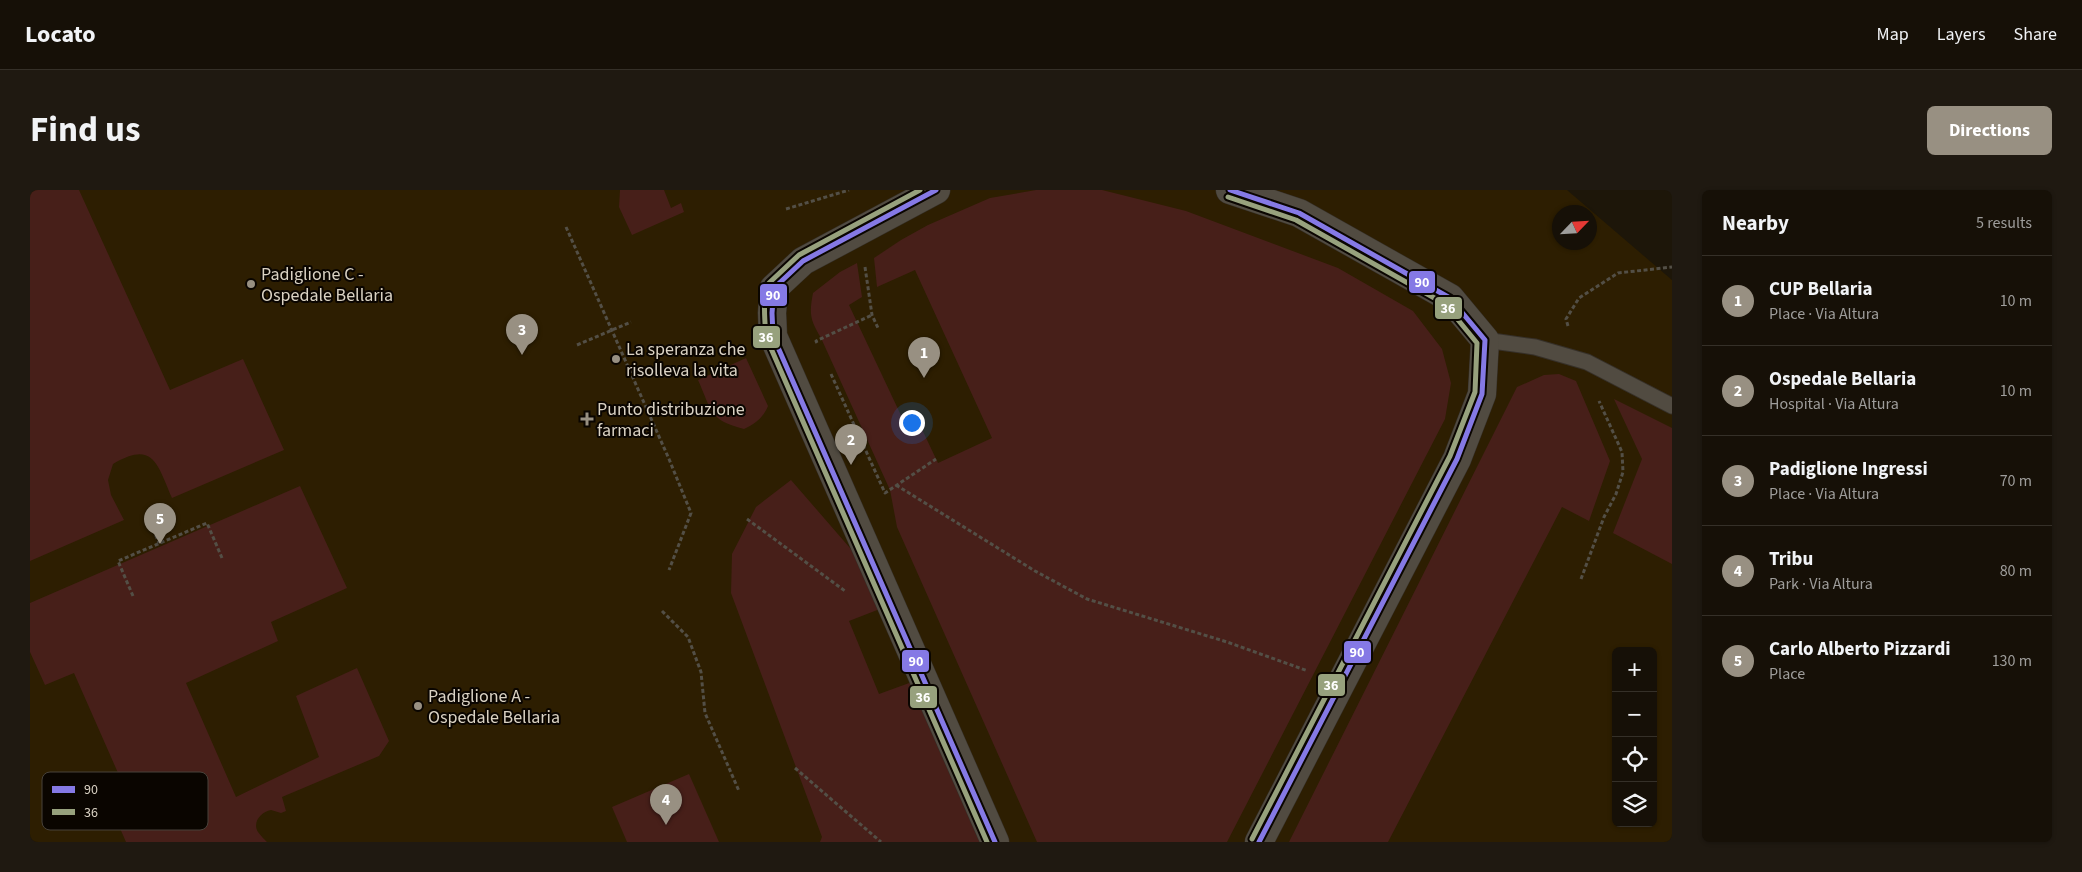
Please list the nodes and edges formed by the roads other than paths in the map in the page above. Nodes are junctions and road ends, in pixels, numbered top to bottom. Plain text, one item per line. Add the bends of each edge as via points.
1 (936, 190) edge
2 (1230, 190) edge
3 (1485, 340) junction
4 (1672, 406) edge
5 (995, 842) edge
6 (1259, 842) edge

1 - 5 street via 803,260 774,288 773,336
2 - 3 street via 1299,213 1450,298
3 - 4 lane via 1535,348 1588,362
3 - 6 street via 1482,394 1457,459

